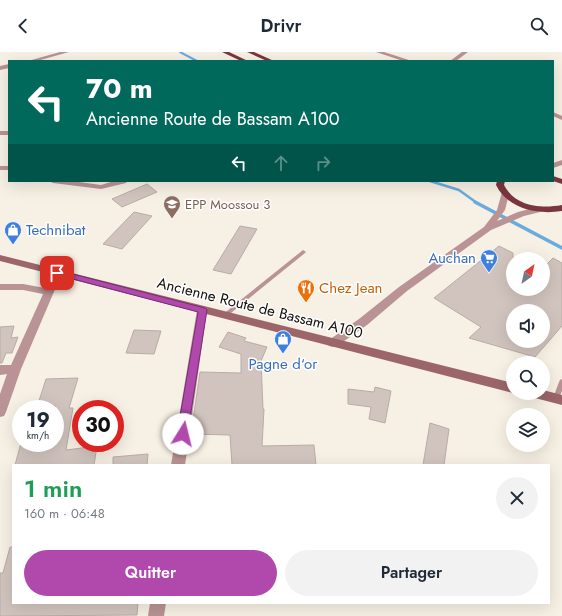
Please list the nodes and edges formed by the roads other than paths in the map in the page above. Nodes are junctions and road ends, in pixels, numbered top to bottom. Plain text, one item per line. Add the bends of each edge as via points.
1 (66, 52) edge
2 (225, 52) edge
3 (250, 52) edge
4 (379, 52) edge
5 (465, 52) edge
6 (34, 60) edge
7 (243, 60) edge
8 (268, 60) edge
9 (406, 60) edge
10 (454, 60) edge
11 (79, 182) edge
12 (120, 182) edge
13 (500, 183) edge
14 (505, 194) junction
15 (541, 209) junction
16 (560, 210) edge
17 (488, 228) junction
18 (303, 252) dead end
19 (0, 258) edge
20 (57, 273) junction
21 (0, 287) edge
22 (48, 292) junction
23 (202, 310) junction
24 (224, 316) junction
25 (333, 343) junction
26 (14, 369) junction
27 (0, 370) edge
28 (562, 382) edge
29 (506, 386) edge
30 (559, 399) edge
31 (0, 412) edge
32 (178, 464) edge
33 (158, 604) edge
34 (156, 616) edge

1 - 6 street
2 - 7 highway
3 - 8 highway
4 - 9 street
5 - 10 street
11 - 12 street via 102,187
13 - 14 highway
14 - 15 highway via 520,204
14 - 17 street via 501,210
15 - 16 highway
15 - 17 street via 521,214
17 - 25 street
18 - 24 lane
19 - 20 main road, Ancienne Route de Bassam A100
20 - 22 street
20 - 23 main road, Ancienne Route de Bassam A100
21 - 22 street via 23,287
22 - 26 street
23 - 24 main road, Ancienne Route de Bassam A100
23 - 32 street
24 - 25 main road, Ancienne Route de Bassam A100
25 - 29 main road, Ancienne Route de Bassam A100
26 - 27 street
26 - 31 street
28 - 30 lane
33 - 34 street

